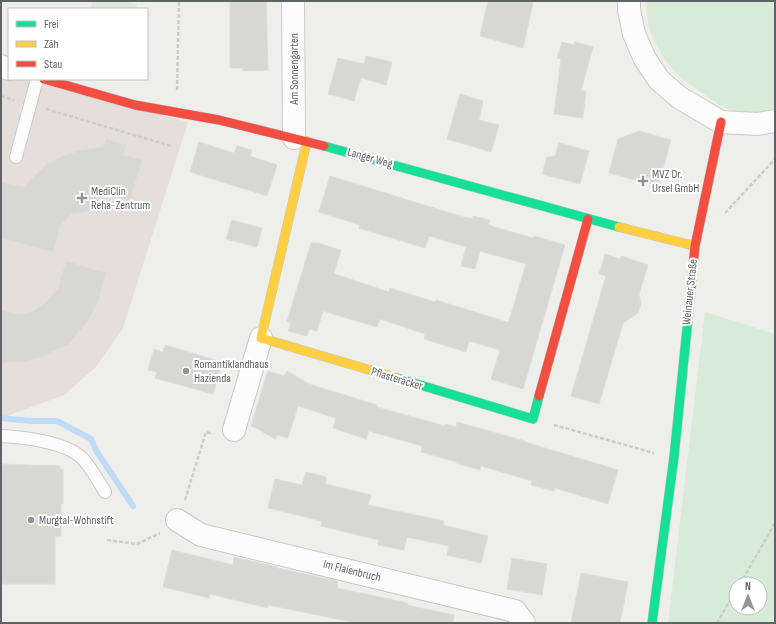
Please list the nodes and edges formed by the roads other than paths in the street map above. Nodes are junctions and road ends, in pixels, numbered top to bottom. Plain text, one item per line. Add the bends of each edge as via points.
1 (293, 1) edge
2 (630, 1) edge
3 (37, 80) edge
4 (47, 80) edge
5 (775, 121) edge
6 (721, 122) junction
7 (300, 139) junction
8 (16, 158) dead end
9 (588, 219) junction
10 (694, 246) junction
11 (261, 338) junction
12 (234, 430) road end
13 (1, 436) edge
14 (105, 492) dead end
15 (177, 520) road end
16 (524, 623) edge
17 (652, 623) edge

1 - 7 street, Am Sonnengarten
2 - 6 street via 629,10 634,34 645,59 659,80 680,98
3 - 8 lane
4 - 7 street, Langer Weg via 135,106 219,120
5 - 6 street via 757,124
6 - 10 street, Weinauer Straße
7 - 9 street, Langer Weg
7 - 11 street
9 - 10 street, Langer Weg
9 - 11 street, Pflasteräcker via 533,419
10 - 17 street, Weinauer Straße via 674,457
11 - 12 street
13 - 14 lane via 45,441 82,458
15 - 16 street, Im Flaienbruch via 201,535 515,611

